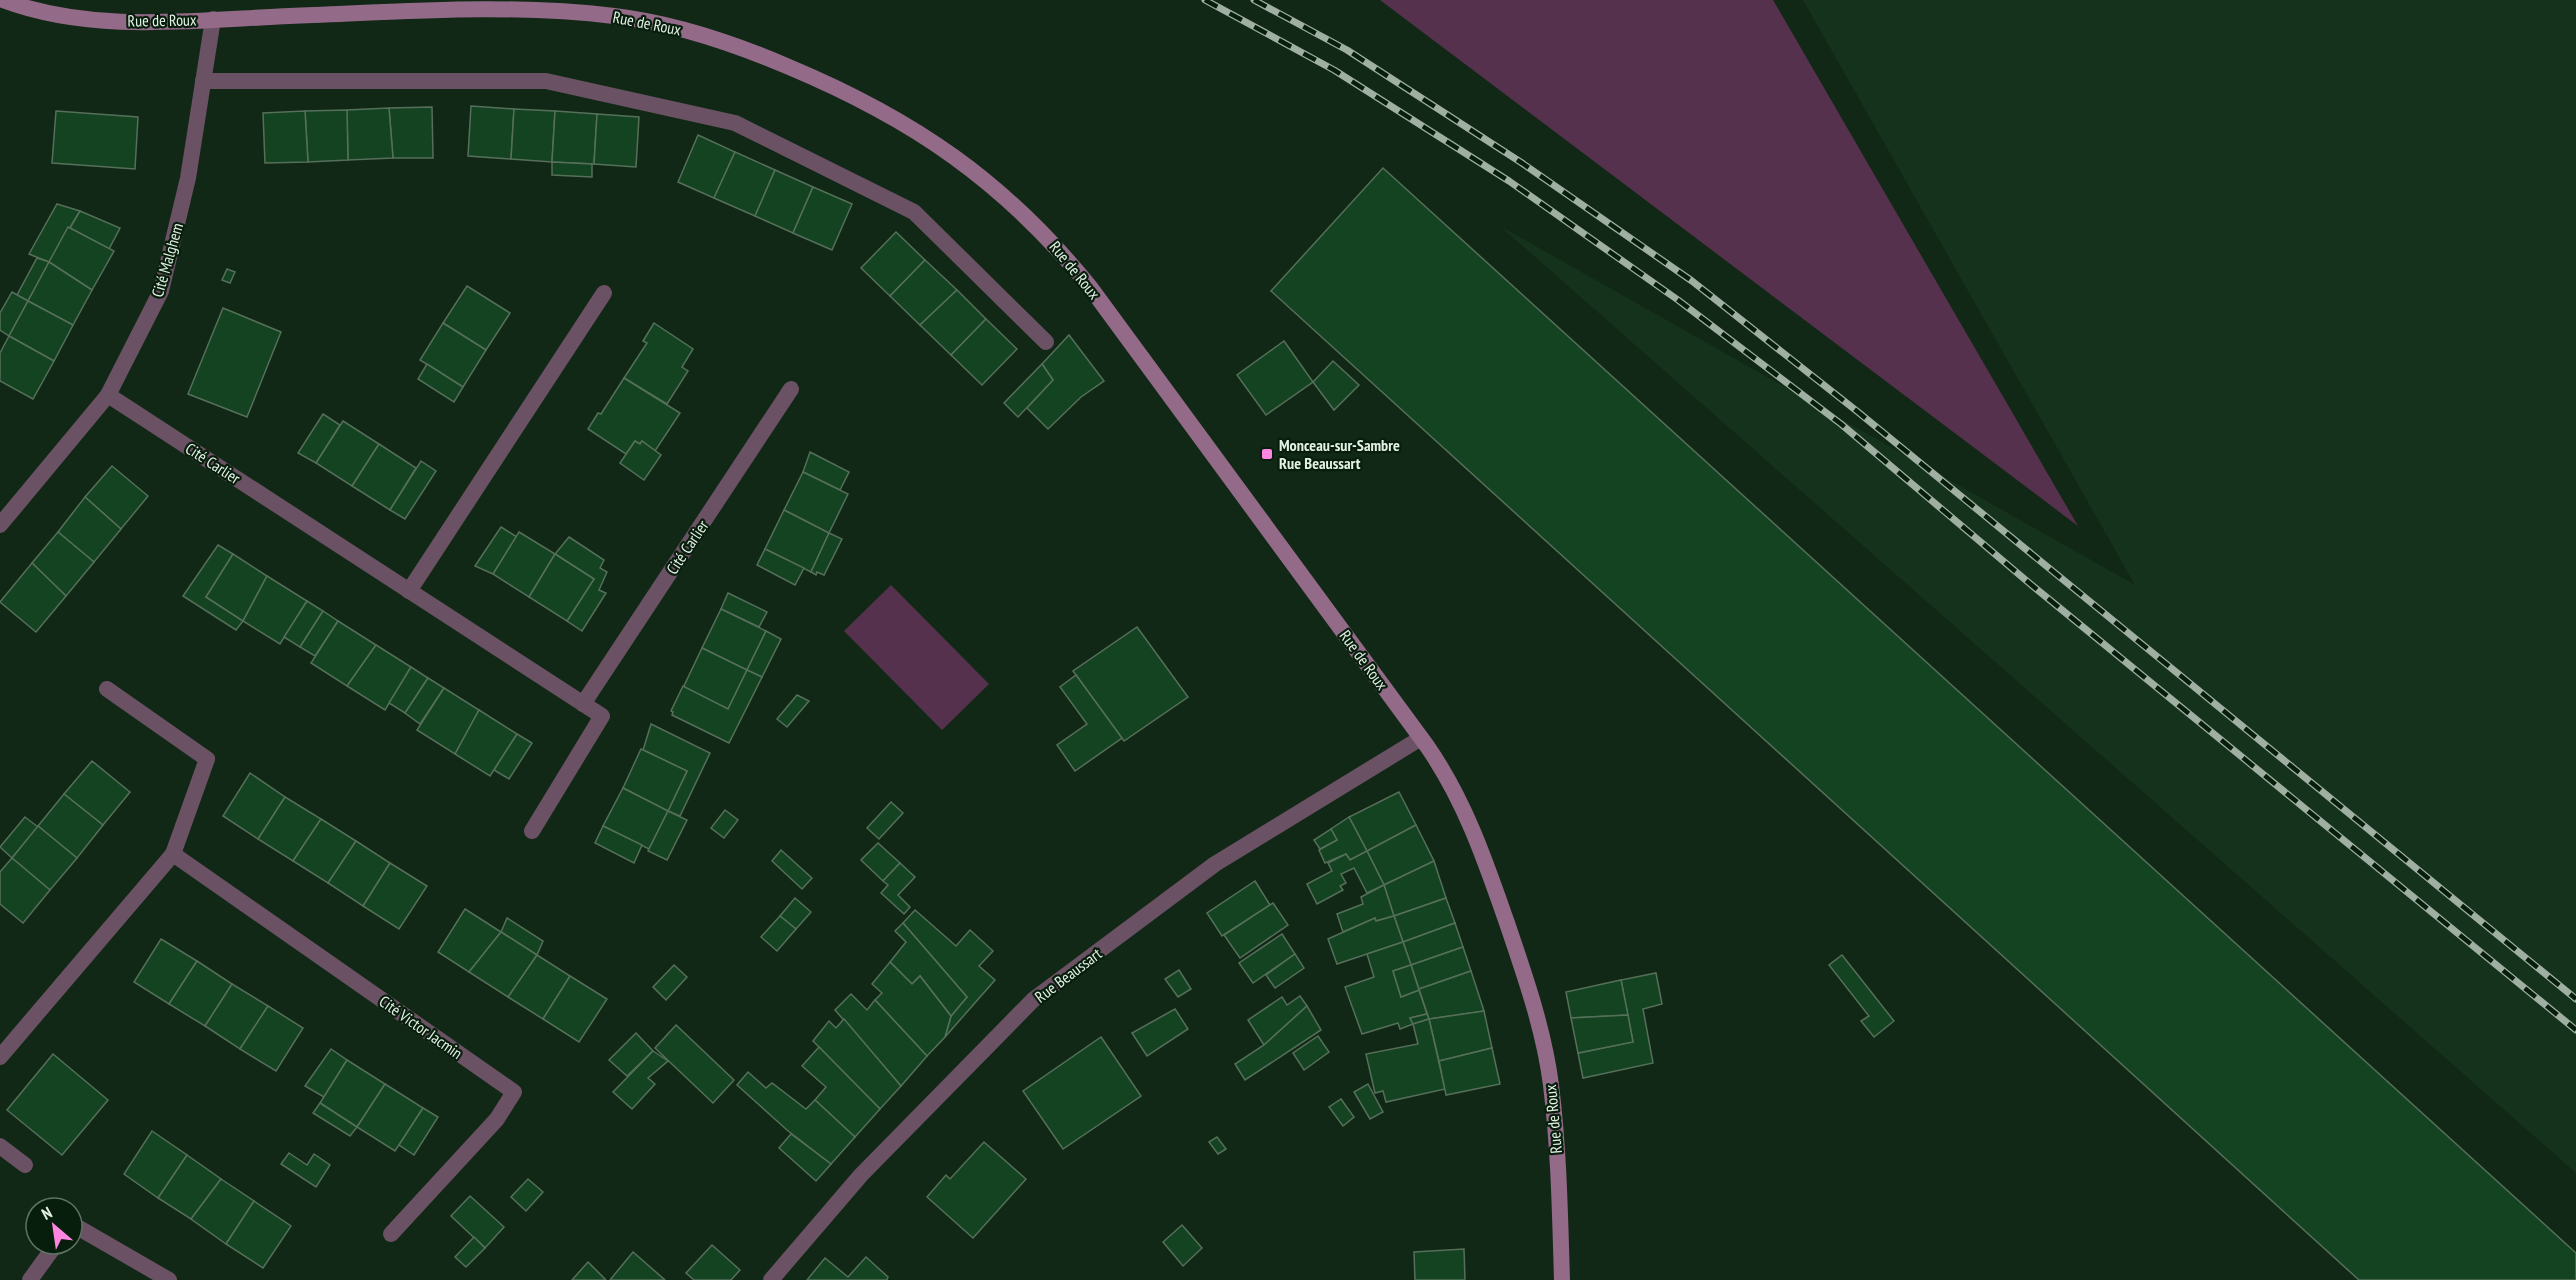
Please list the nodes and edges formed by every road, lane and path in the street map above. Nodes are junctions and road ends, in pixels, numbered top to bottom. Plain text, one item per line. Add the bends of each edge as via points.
1 (3, 0) edge
2 (213, 19) junction
3 (203, 81) junction
4 (604, 293) dead end
5 (1046, 342) dead end
6 (791, 390) dead end
7 (108, 395) junction
8 (0, 525) edge
9 (410, 591) junction
10 (107, 689) dead end
11 (583, 704) junction
12 (1421, 738) junction
13 (532, 831) dead end
14 (173, 855) junction
15 (0, 1057) edge
16 (0, 1146) edge
17 (25, 1165) dead end
18 (84, 1231) edge
19 (391, 1234) dead end
20 (47, 1256) edge
21 (30, 1280) edge
22 (169, 1280) edge
23 (771, 1280) edge
24 (1562, 1280) edge

1 - 2 main road, Rue de Roux via 44,12 103,20
2 - 3 street, Cité Malghem
2 - 12 main road, Rue de Roux via 491,10 633,18 746,49 829,83 890,114 978,174 1050,239 1095,294
3 - 5 street via 546,81 735,123 914,212
3 - 7 street, Cité Malghem via 188,178 161,291
4 - 9 street
6 - 11 street, Cité Carlier
7 - 8 street, Cité Malghem
7 - 9 street, Cité Carlier
9 - 11 street, Cité Carlier
10 - 14 street via 207,759
11 - 13 street, Cité Carlier via 602,716
12 - 23 street, Rue Beaussart via 1215,864 1033,1000 861,1174
12 - 24 main road, Rue de Roux via 1445,772 1470,820 1537,1019 1556,1125
14 - 15 street
14 - 19 street, Cité Victor Jacmin via 514,1092 497,1119
16 - 17 street
18 - 22 street
20 - 21 street

